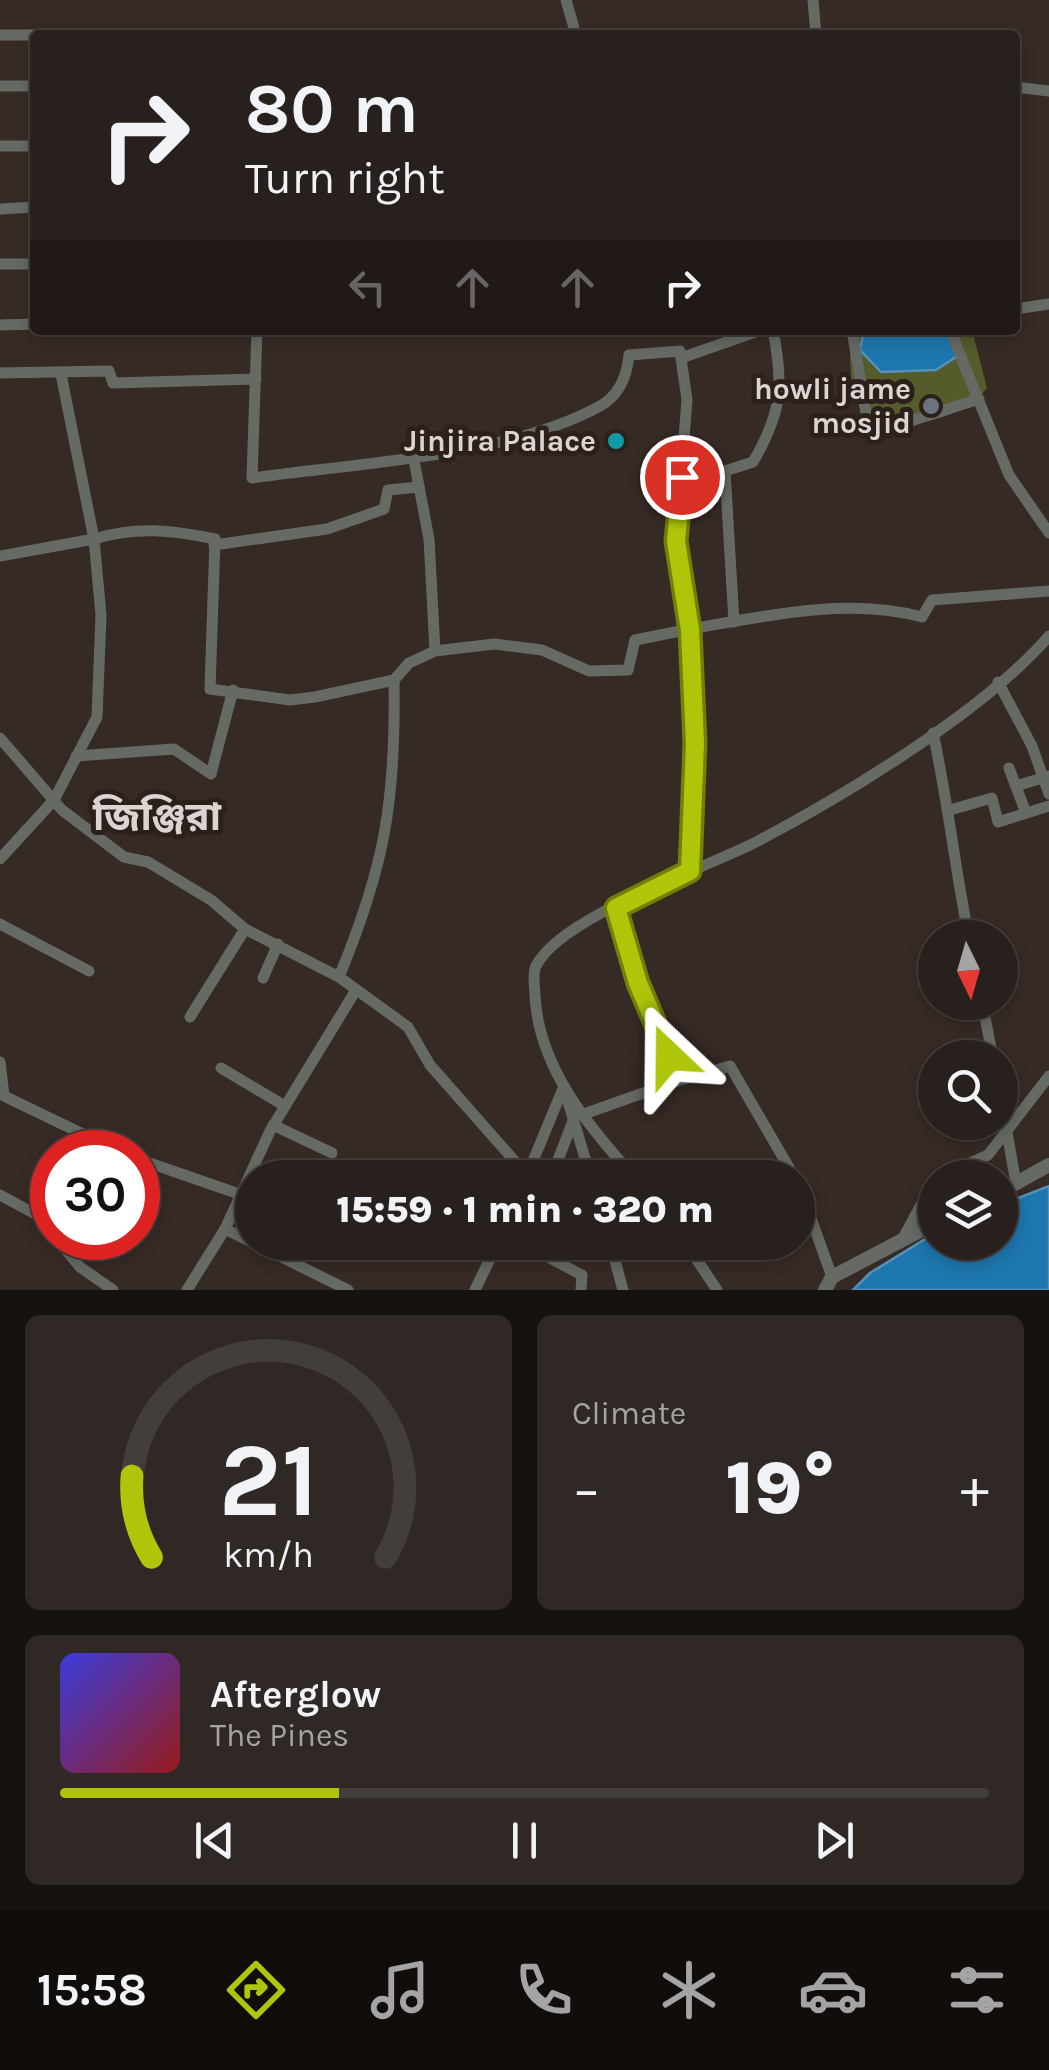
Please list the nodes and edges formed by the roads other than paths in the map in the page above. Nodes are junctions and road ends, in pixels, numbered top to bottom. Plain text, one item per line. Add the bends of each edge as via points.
1 (566, 0) edge
2 (813, 0) edge
3 (575, 30) edge
4 (816, 30) edge
5 (0, 35) edge
6 (30, 35) edge
7 (0, 86) edge
8 (30, 86) edge
9 (1020, 88) edge
10 (1049, 91) edge
11 (0, 146) edge
12 (30, 146) edge
13 (30, 207) edge
14 (0, 209) edge
15 (0, 264) edge
16 (30, 264) edge
17 (1049, 304) edge
18 (1020, 309) edge
19 (30, 324) edge
20 (0, 325) edge
21 (257, 335) edge
22 (748, 335) edge
23 (774, 335) edge
24 (853, 335) edge
25 (952, 335) edge
26 (680, 358) junction
27 (0, 373) edge
28 (61, 374) junction
29 (256, 379) junction
30 (978, 400) junction
31 (413, 454) junction
32 (419, 487) junction
33 (1049, 533) edge
34 (94, 539) junction
35 (214, 545) junction
36 (0, 556) edge
37 (1049, 590) edge
38 (734, 622) junction
39 (690, 630) junction
40 (1048, 638) edge
41 (434, 651) junction
42 (394, 680) junction
43 (998, 682) junction
44 (233, 690) junction
45 (933, 733) junction
46 (0, 738) edge
47 (76, 756) junction
48 (1010, 768) dead end
49 (1046, 776) edge
50 (1016, 786) junction
51 (1049, 794) edge
52 (54, 800) junction
53 (1049, 806) edge
54 (950, 810) junction
55 (1026, 813) junction
56 (0, 860) edge
57 (690, 871) junction
58 (616, 908) junction
59 (965, 920) edge
60 (0, 924) edge
61 (244, 929) junction
62 (278, 944) junction
63 (89, 971) dead end
64 (340, 977) junction
65 (262, 978) dead end
66 (356, 990) junction
67 (190, 1017) dead end
68 (0, 1062) edge
69 (221, 1068) dead end
70 (1049, 1076) edge
71 (677, 1081) junction
72 (564, 1086) junction
73 (285, 1106) junction
74 (1018, 1115) edge
75 (579, 1117) junction
76 (274, 1125) junction
77 (68, 1130) edge
78 (1003, 1140) edge
79 (332, 1154) dead end
80 (258, 1160) edge
81 (513, 1160) edge
82 (534, 1160) edge
83 (559, 1160) edge
84 (587, 1160) edge
85 (618, 1160) edge
86 (784, 1160) edge
87 (979, 1160) edge
88 (1049, 1165) edge
89 (160, 1167) edge
90 (1018, 1182) edge
91 (235, 1194) edge
92 (0, 1195) edge
93 (235, 1210) edge
94 (30, 1211) edge
95 (918, 1211) edge
96 (226, 1229) junction
97 (918, 1232) edge
98 (815, 1239) edge
99 (902, 1240) junction
100 (75, 1260) edge
101 (489, 1260) edge
102 (555, 1260) edge
103 (615, 1260) edge
104 (697, 1260) edge
105 (829, 1283) edge
106 (112, 1290) edge
107 (188, 1290) edge
108 (348, 1290) edge
109 (475, 1290) edge
110 (581, 1290) edge
111 (624, 1290) edge
112 (717, 1290) edge

1 - 3 street
2 - 4 street
5 - 6 street
7 - 8 street
9 - 10 street
11 - 12 street
13 - 14 street
15 - 16 street
17 - 18 street
19 - 20 street
21 - 29 street
22 - 26 street
23 - 38 street via 782,380 773,428 753,462 725,471
24 - 30 street via 868,426 895,426
25 - 30 street
26 - 31 street via 680,351 629,355 627,378 603,405 517,438
26 - 39 street via 686,400 676,541
27 - 28 street
28 - 29 street via 109,370 113,383
28 - 34 street
29 - 31 street via 252,478
30 - 33 street via 1009,475
31 - 32 street
32 - 35 street via 388,490 384,509 327,529
32 - 41 street via 429,538
34 - 35 street via 126,530 176,531 215,539
34 - 36 street
34 - 47 street via 101,614 97,717
35 - 44 street via 210,689
37 - 38 street via 932,600 922,618 888,609 813,610
38 - 39 street
39 - 41 street via 635,640 622,674 589,671 516,644
39 - 57 street
40 - 43 street
41 - 42 street
42 - 44 street via 290,700
42 - 64 street via 386,841 372,898
43 - 45 street
43 - 49 street
44 - 47 street via 211,774 174,749
45 - 54 street
45 - 57 street via 758,841
46 - 52 street
47 - 52 street
48 - 50 street
49 - 50 street
49 - 51 street
50 - 55 street
52 - 56 street
52 - 61 street via 124,857 164,871
53 - 55 street
54 - 55 street via 992,798 998,822
54 - 59 street
57 - 58 street
58 - 71 street
58 - 72 street via 576,929 534,969 536,1019
60 - 63 street
61 - 62 street
61 - 67 street
62 - 64 street
62 - 65 street
64 - 66 street
66 - 73 street
66 - 81 street via 408,1027 430,1065
68 - 77 street via 4,1096
69 - 73 street
70 - 74 street
71 - 75 street
71 - 86 street via 730,1066
72 - 75 street
72 - 82 street
73 - 76 street
75 - 83 street
75 - 84 street
75 - 85 street
76 - 79 street
76 - 80 street
78 - 87 street
88 - 90 street
89 - 91 street
92 - 94 street
93 - 96 street
95 - 99 street
96 - 107 street
96 - 108 street
97 - 99 street
98 - 105 street
99 - 105 street
100 - 106 street
101 - 109 street
102 - 110 street via 582,1274
103 - 111 street
104 - 112 street

